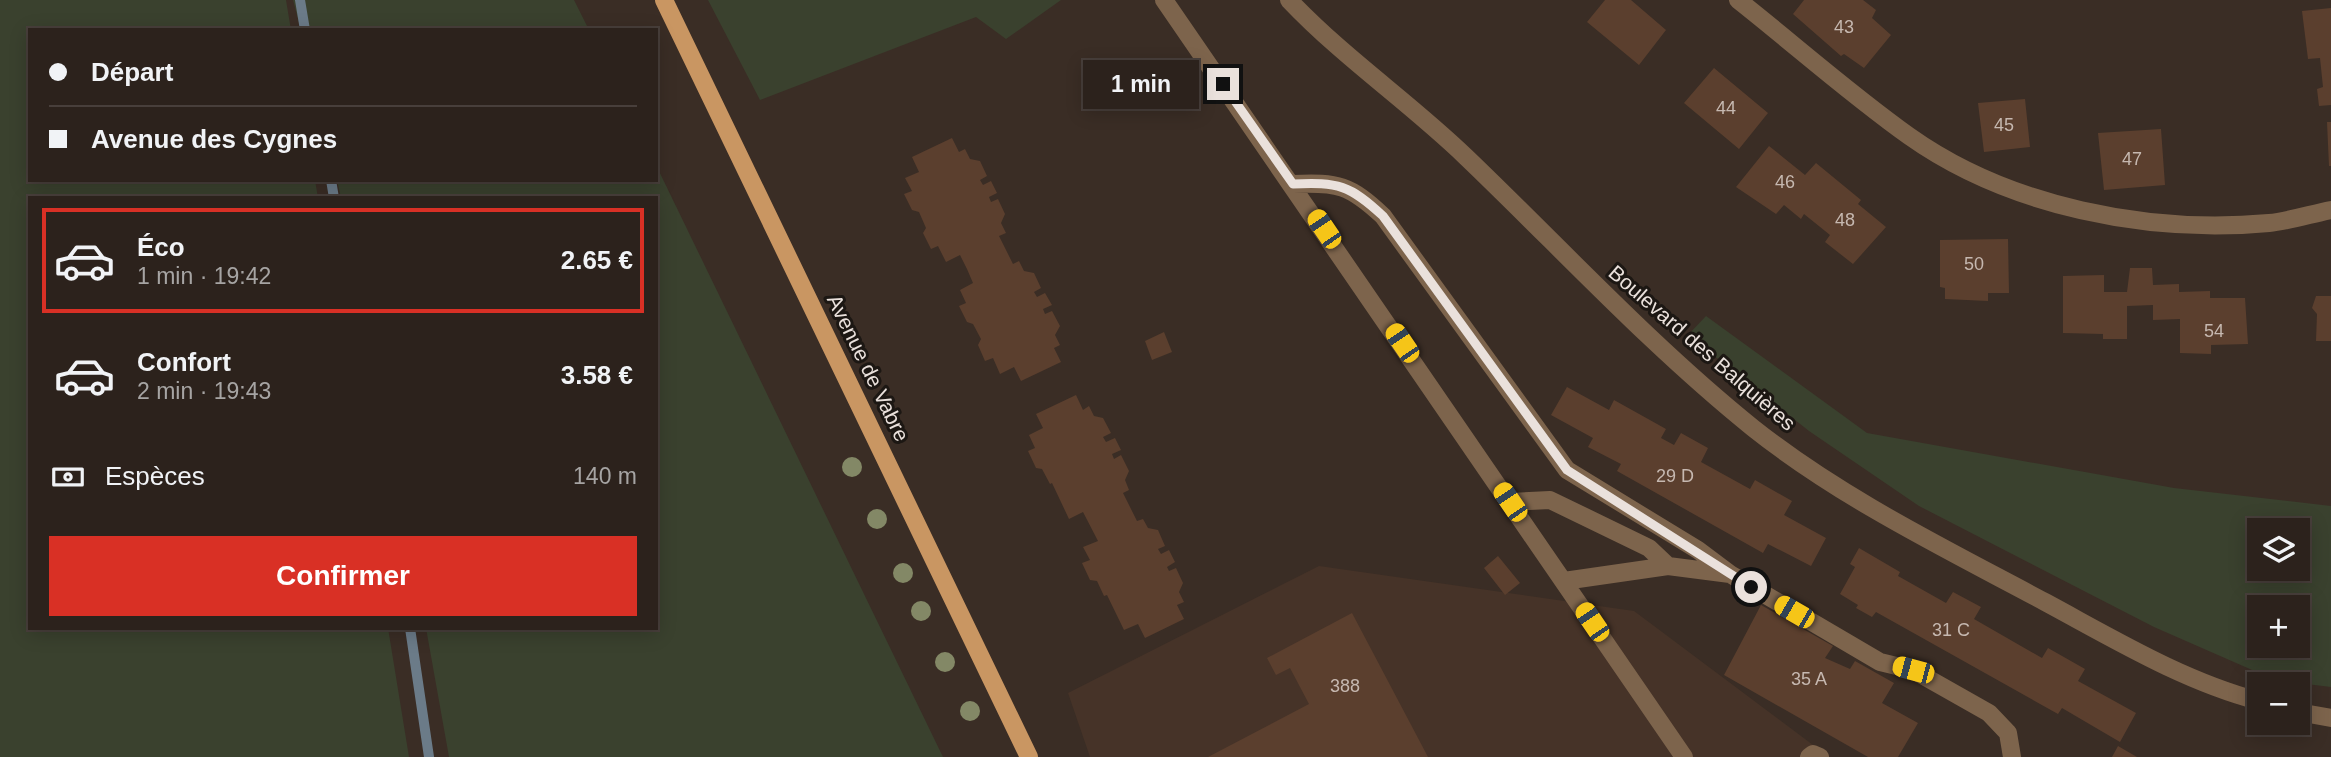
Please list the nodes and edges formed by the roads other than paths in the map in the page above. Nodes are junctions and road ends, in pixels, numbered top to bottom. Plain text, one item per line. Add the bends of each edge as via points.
1 (664, 0) edge
2 (1164, 0) edge
3 (1289, 0) edge
4 (1738, 0) edge
5 (1293, 184) junction
6 (2331, 210) edge
7 (1510, 502) junction
8 (1668, 566) junction
9 (1730, 575) junction
10 (1564, 581) junction
11 (2247, 698) edge
12 (2310, 714) edge
13 (2331, 718) edge
14 (1029, 757) edge
15 (1684, 757) edge
16 (1809, 757) edge
17 (1819, 757) edge
18 (2012, 757) edge

1 - 14 main road, Avenue de Vabre
2 - 5 street
3 - 11 street, Boulevard des Balquières via 1326,40 1464,155 1597,289 1754,428 1841,490 2030,594 2160,663
4 - 6 street via 1910,137 1977,174 2040,201 2144,223 2269,223
5 - 7 street
5 - 9 street via 1321,183 1356,191 1383,216 1567,470 1698,550
7 - 8 street via 1550,500 1649,548
7 - 10 street
8 - 9 street
8 - 10 street
9 - 18 street via 1880,662 1913,670 1989,713 2008,733
10 - 15 street
12 - 13 street
16 - 17 street

